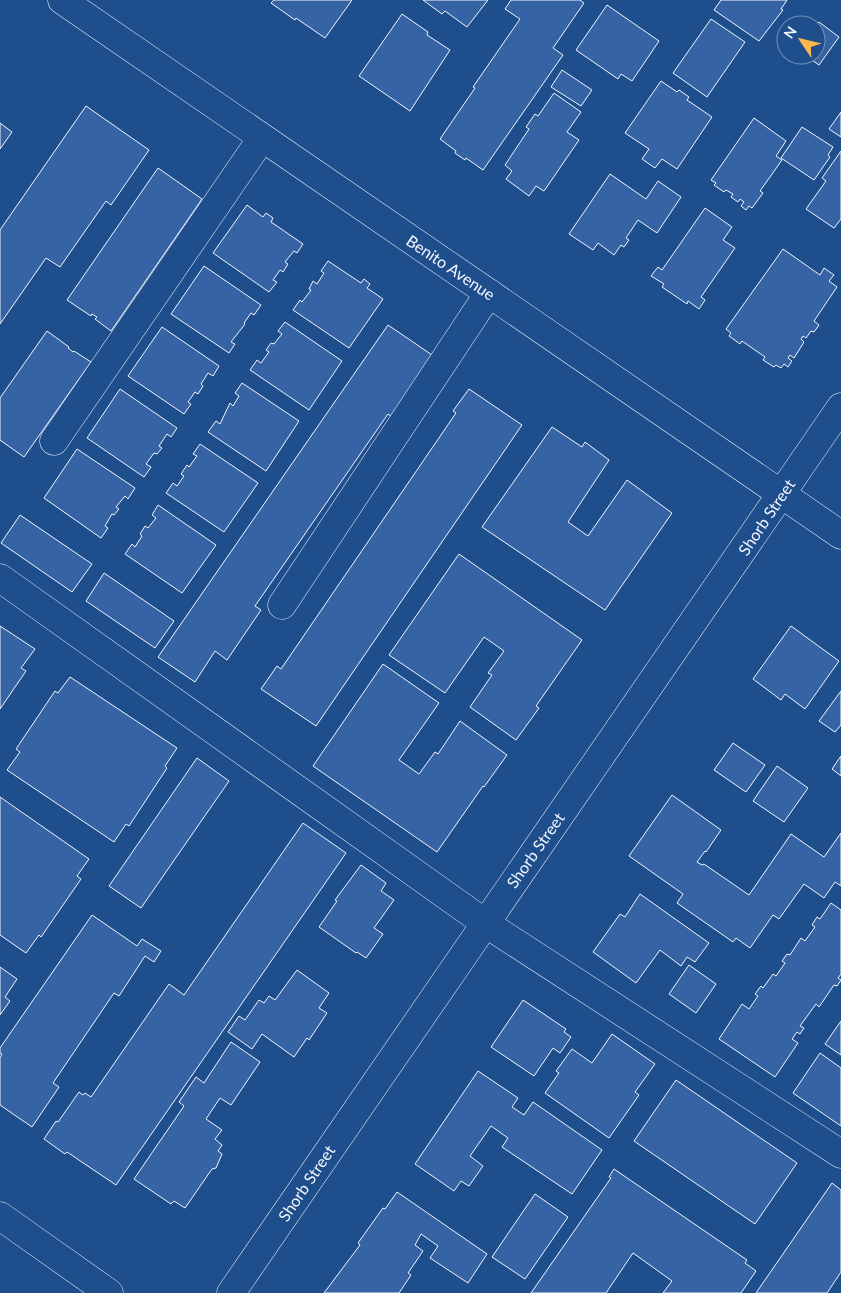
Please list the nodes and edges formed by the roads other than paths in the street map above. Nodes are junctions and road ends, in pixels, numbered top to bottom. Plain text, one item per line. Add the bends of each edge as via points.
1 (62, 0) edge
2 (262, 138) junction
3 (489, 293) junction
4 (841, 407) edge
5 (54, 441) dead end
6 (781, 494) junction
7 (841, 534) edge
8 (0, 578) edge
9 (282, 605) dead end
10 (485, 923) junction
11 (841, 1154) edge
12 (0, 1216) edge
13 (109, 1293) edge
14 (230, 1293) edge

1 - 2 street, Benito Avenue
2 - 3 street, Benito Avenue
2 - 5 street
3 - 6 street, Benito Avenue
3 - 9 street
4 - 6 street, Shorb Street
6 - 7 street, Benito Avenue
6 - 10 street, Shorb Street
8 - 10 street
10 - 11 street
10 - 14 street, Shorb Street
12 - 13 street

